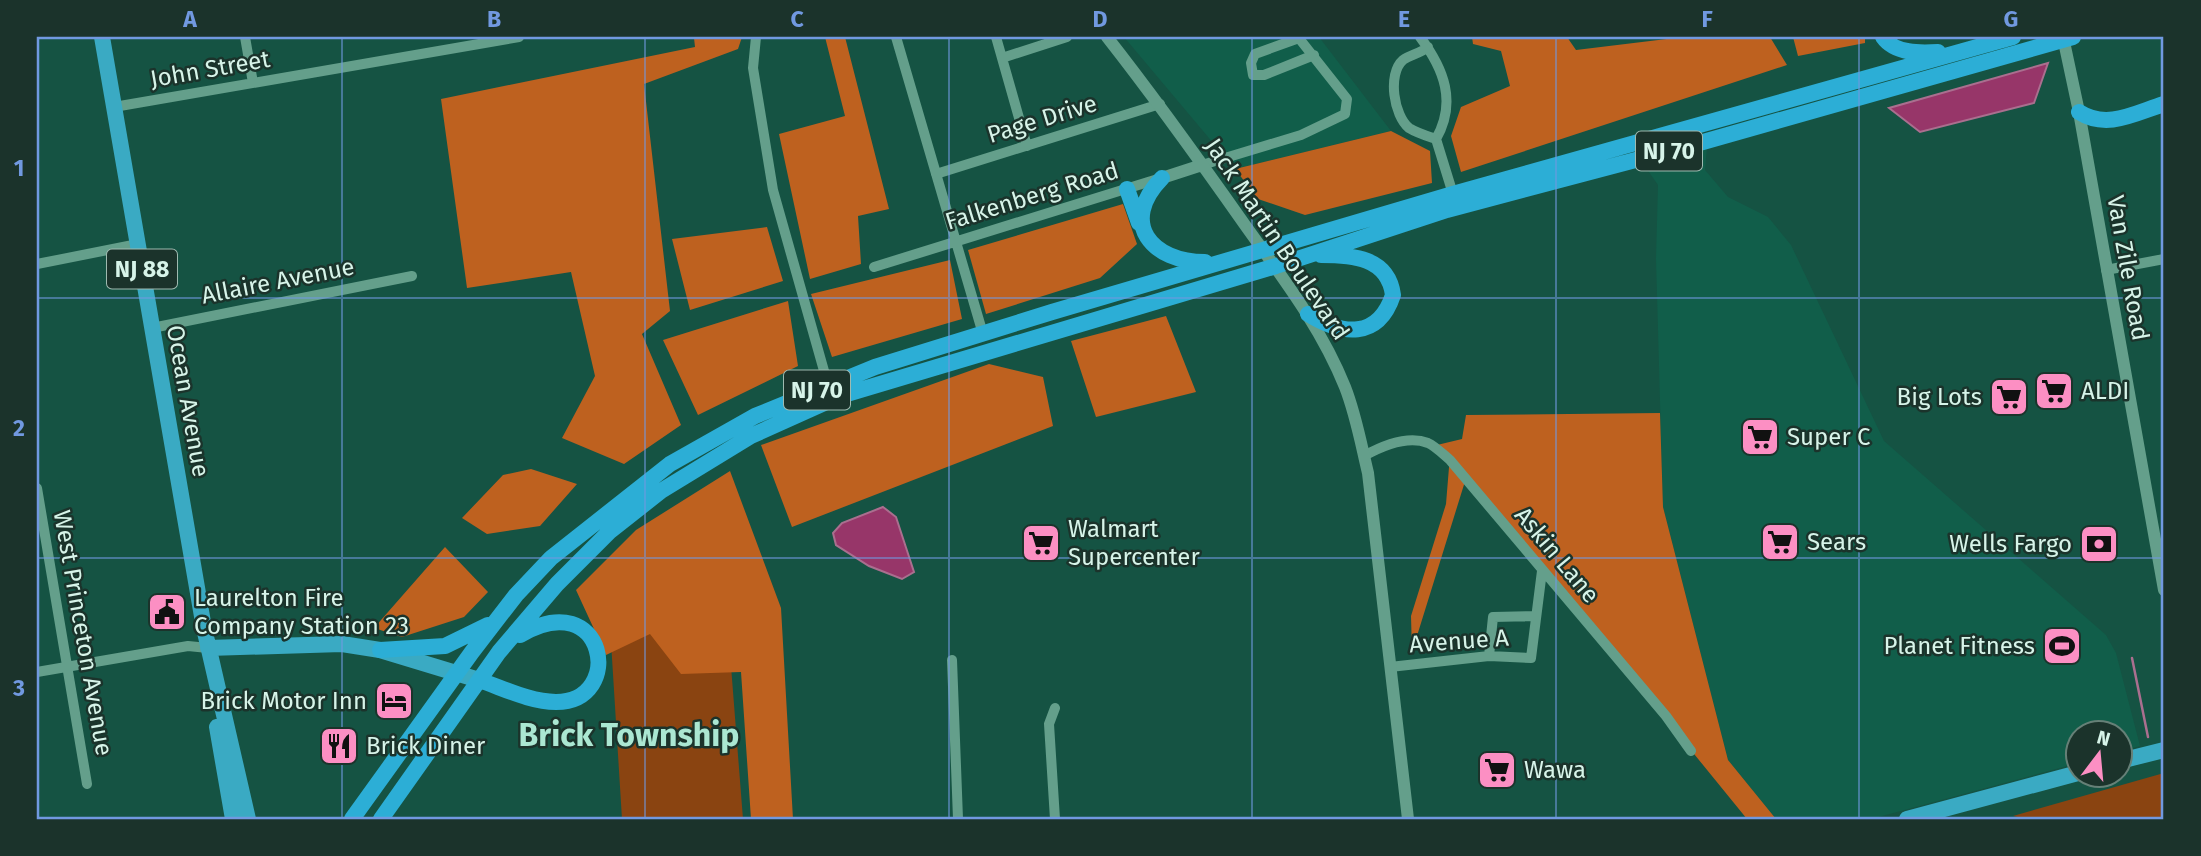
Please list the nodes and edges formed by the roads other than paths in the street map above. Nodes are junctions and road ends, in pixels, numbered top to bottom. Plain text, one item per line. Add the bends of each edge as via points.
1 (102, 37) edge
2 (245, 37) edge
3 (519, 37) edge
4 (756, 37) edge
5 (896, 37) edge
6 (996, 37) edge
7 (1067, 37) edge
8 (1107, 37) edge
9 (1299, 37) edge
10 (1420, 37) edge
11 (1884, 37) edge
12 (2013, 37) edge
13 (2066, 38) edge
14 (497, 39) edge
15 (1428, 47) junction
16 (1969, 49) junction
17 (1314, 55) junction
18 (1002, 58) junction
19 (253, 83) junction
20 (1160, 104) junction
21 (2164, 104) edge
22 (114, 107) junction
23 (2079, 113) junction
24 (1436, 139) junction
25 (1027, 146) junction
26 (1202, 165) junction
27 (936, 174) junction
28 (1162, 178) junction
29 (1127, 189) junction
30 (1453, 194) junction
31 (1141, 229) junction
32 (956, 241) junction
33 (138, 244) junction
34 (1264, 251) junction
35 (1308, 255) junction
36 (2164, 258) edge
37 (1225, 263) junction
38 (37, 264) edge
39 (1276, 266) junction
40 (874, 267) dead end
41 (2106, 270) junction
42 (412, 276) dead end
43 (1308, 314) junction
44 (152, 328) junction
45 (983, 334) junction
46 (828, 385) junction
47 (1364, 456) junction
48 (37, 490) edge
49 (1542, 571) junction
50 (2164, 590) edge
51 (1536, 616) junction
52 (499, 618) junction
53 (208, 648) junction
54 (380, 650) junction
55 (499, 652) junction
56 (1489, 656) junction
57 (952, 660) dead end
58 (68, 667) junction
59 (1391, 667) junction
60 (37, 672) edge
61 (454, 675) junction
62 (479, 680) junction
63 (1055, 708) dead end
64 (2164, 750) edge
65 (1691, 751) dead end
66 (2134, 758) edge
67 (2064, 777) edge
68 (87, 784) dead end
69 (233, 819) edge
70 (248, 819) edge
71 (352, 819) edge
72 (381, 819) edge
73 (958, 819) edge
74 (1055, 819) edge
75 (1408, 819) edge
76 (1907, 819) edge

1 - 22 main road, Ocean Avenue / NJ 88
2 - 19 street
3 - 14 street, John Street
4 - 46 street via 753,68 773,190
5 - 27 street
6 - 18 street
7 - 18 street
8 - 20 street, Jack Martin Boulevard
9 - 17 street
9 - 17 street via 1255,54 1251,62 1254,75
10 - 15 street
11 - 16 highway via 1906,51
12 - 16 highway, NJ 70
13 - 23 street, Van Zile Road
13 - 35 highway, NJ 70 via 1447,210
14 - 19 street, John Street
15 - 24 street via 1438,63 1447,100 1446,120
15 - 24 street via 1405,58 1397,67 1394,82 1399,113 1408,127
16 - 30 highway, NJ 70
17 - 26 street via 1347,99 1345,114 1301,135
18 - 25 street
19 - 22 street, John Street
20 - 25 street, Page Drive
20 - 26 street, Jack Martin Boulevard
21 - 23 highway via 2108,122
22 - 33 main road, Ocean Avenue / NJ 88
23 - 41 street, Van Zile Road
24 - 30 street
25 - 27 street, Page Drive
26 - 28 street, Falkenberg Road
26 - 34 street, Jack Martin Boulevard
27 - 32 street
28 - 29 street, Falkenberg Road
28 - 31 highway via 1146,199
29 - 31 highway
29 - 32 street, Falkenberg Road
30 - 34 highway, NJ 70
31 - 37 highway via 1166,254 1186,262
32 - 40 street, Falkenberg Road
32 - 45 street
33 - 38 street
33 - 44 main road, Ocean Avenue / NJ 88
34 - 37 highway, NJ 70
34 - 39 street, Jack Martin Boulevard
35 - 39 highway, NJ 70
35 - 43 highway via 1365,258 1385,275 1393,295 1382,318 1369,327 1330,327
36 - 41 street
37 - 45 highway, NJ 70
39 - 43 street, Jack Martin Boulevard
39 - 55 highway, NJ 70 via 840,396 751,436 662,491 609,532
41 - 50 street, Van Zile Road
42 - 44 street, Allaire Avenue
43 - 47 street, Jack Martin Boulevard via 1344,385 1359,425
44 - 53 main road, Ocean Avenue / NJ 88
45 - 46 highway, NJ 70
46 - 52 highway, NJ 70 via 755,416 670,464 551,558
47 - 49 street, Askin Lane via 1397,442 1429,443 1450,460
47 - 59 street, Jack Martin Boulevard
48 - 58 street, West Princeton Avenue
49 - 51 street
49 - 65 street, Askin Lane
51 - 56 street via 1493,617
51 - 56 street, Avenue A via 1531,658
52 - 54 highway via 445,646
52 - 61 highway, NJ 70
53 - 54 main road via 321,643
53 - 58 street via 188,646
53 - 69 main road, Ocean Avenue / NJ 88
53 - 70 main road, Ocean Avenue / NJ 88
54 - 61 main road
55 - 62 highway, NJ 70
55 - 62 highway via 536,626 566,621 590,636 600,662 596,677 583,694 558,702 537,700
56 - 59 street, Avenue A
57 - 73 street
58 - 60 street
58 - 68 street, West Princeton Avenue
59 - 75 street, Jack Martin Boulevard
61 - 62 main road
61 - 71 highway, NJ 70
62 - 72 highway, NJ 70
63 - 74 street via 1049,724
64 - 66 main road
67 - 76 main road

